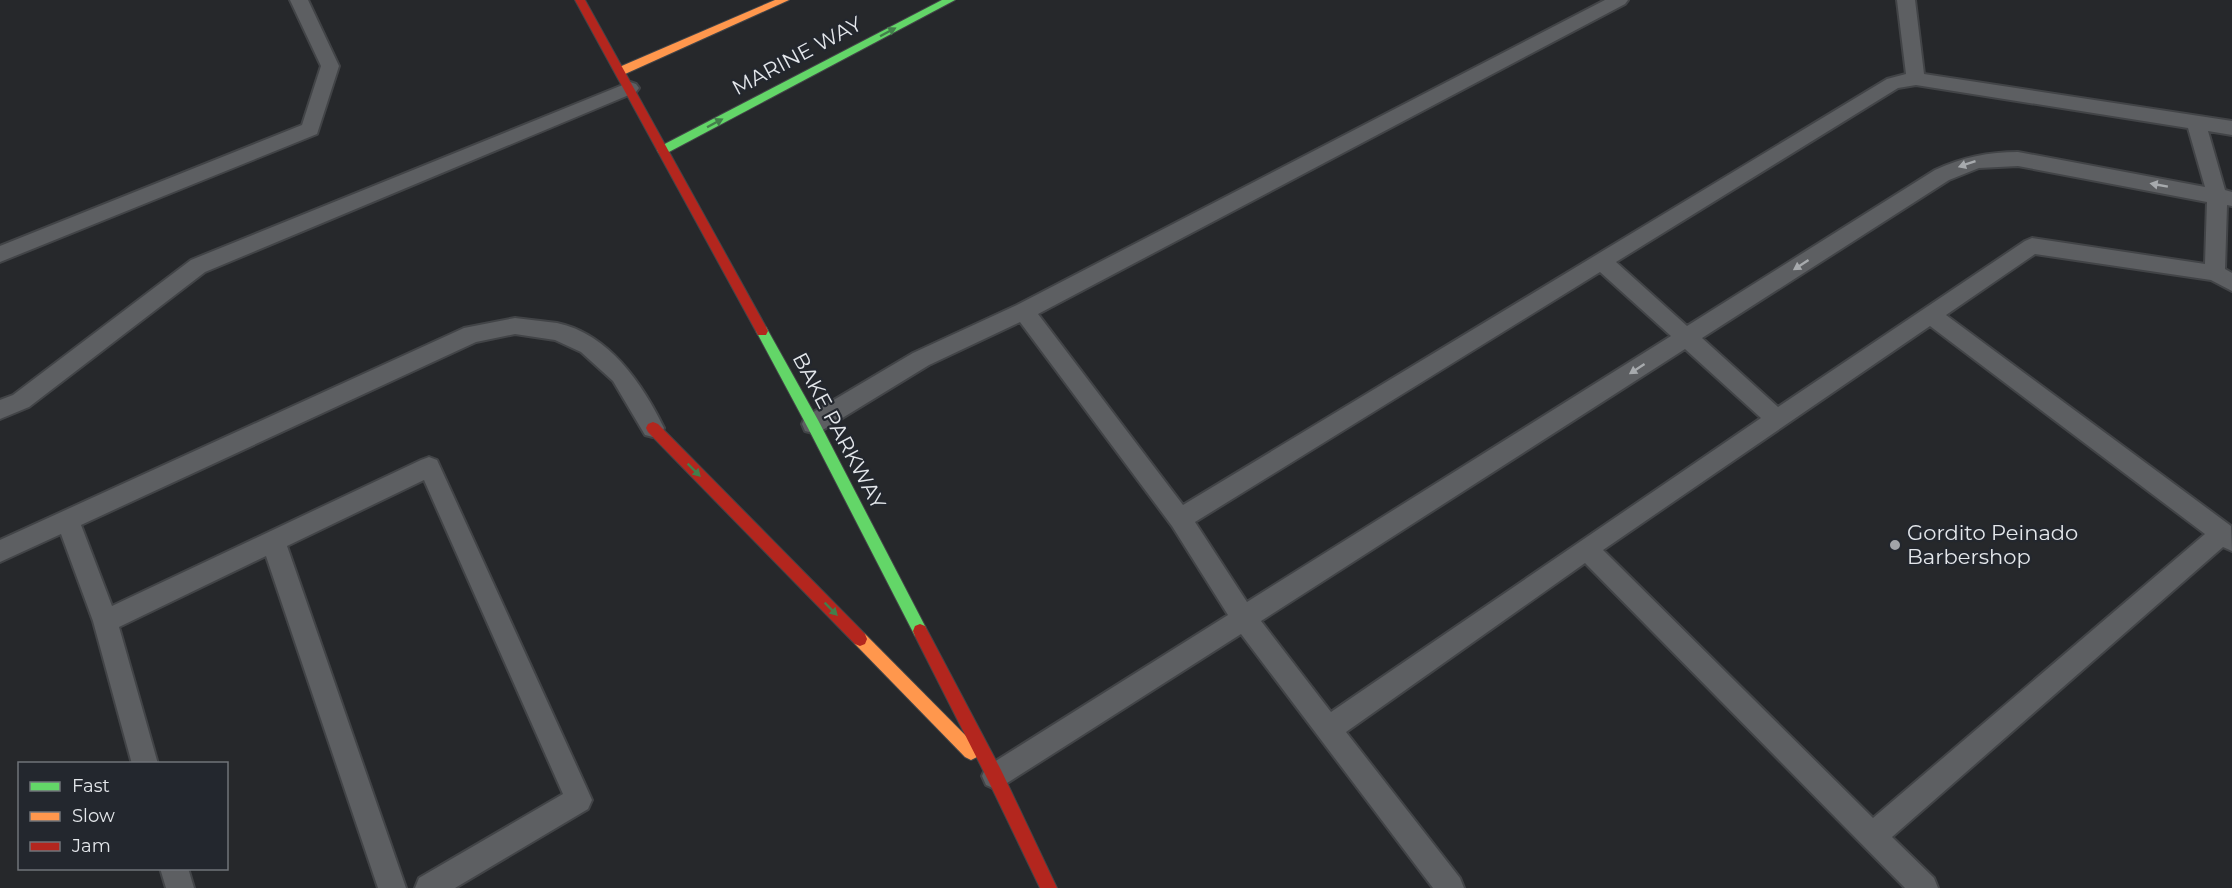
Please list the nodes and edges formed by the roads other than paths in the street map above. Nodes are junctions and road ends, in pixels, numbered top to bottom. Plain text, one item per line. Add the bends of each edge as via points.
1 (299, 0) edge
2 (580, 0) edge
3 (784, 0) edge
4 (950, 0) edge
5 (1619, 0) edge
6 (1906, 0) edge
7 (1916, 79) junction
8 (625, 80) junction
9 (2196, 123) junction
10 (2232, 128) edge
11 (663, 150) junction
12 (2224, 197) edge
13 (0, 254) edge
14 (1601, 261) junction
15 (2223, 278) edge
16 (1024, 311) junction
17 (1931, 315) junction
18 (1685, 338) junction
19 (0, 410) edge
20 (1777, 419) junction
21 (813, 424) junction
22 (653, 428) joint
23 (1180, 519) junction
24 (68, 520) junction
25 (2227, 537) edge
26 (273, 541) junction
27 (1586, 549) junction
28 (0, 551) edge
29 (1244, 619) junction
30 (105, 621) junction
31 (1329, 729) junction
32 (144, 762) edge
33 (995, 776) junction
34 (1872, 836) junction
35 (175, 870) edge
36 (180, 888) edge
37 (392, 888) edge
38 (429, 888) edge
39 (1049, 888) edge
40 (1450, 888) edge
41 (1924, 888) edge

1 - 13 lane via 330,66 310,129
2 - 8 main road, BAKE PARKWAY
3 - 8 main road
11 -> 4 main road, MARINE WAY
5 - 16 lane
6 - 7 lane
7 - 9 lane
7 - 14 lane via 1893,83
8 - 11 main road, BAKE PARKWAY
8 - 19 lane via 198,266 21,401
9 - 10 lane
9 - 12 lane
11 - 21 main road, BAKE PARKWAY
12 - 15 lane
12 -> 18 lane via 2018,159 1967,162
14 - 18 lane
14 - 23 lane
15 - 17 lane via 2032,246
16 - 21 lane via 921,359
16 - 23 lane
17 - 20 lane
17 - 25 lane
18 - 20 lane
18 -> 29 lane
20 - 27 lane
21 - 33 main road, BAKE PARKWAY
22 - 24 lane via 621,375 589,346 558,332 515,326 471,334
22 -> 33 main road
23 - 29 lane
24 - 28 lane
24 - 30 lane
25 - 34 lane
26 - 30 lane
26 - 37 lane
26 - 38 lane via 429,467 579,800
27 - 31 lane
27 - 34 lane
29 - 31 lane
29 - 33 lane
30 - 32 lane
31 - 40 lane
33 - 39 main road, BAKE PARKWAY
34 - 41 lane
35 - 36 lane

